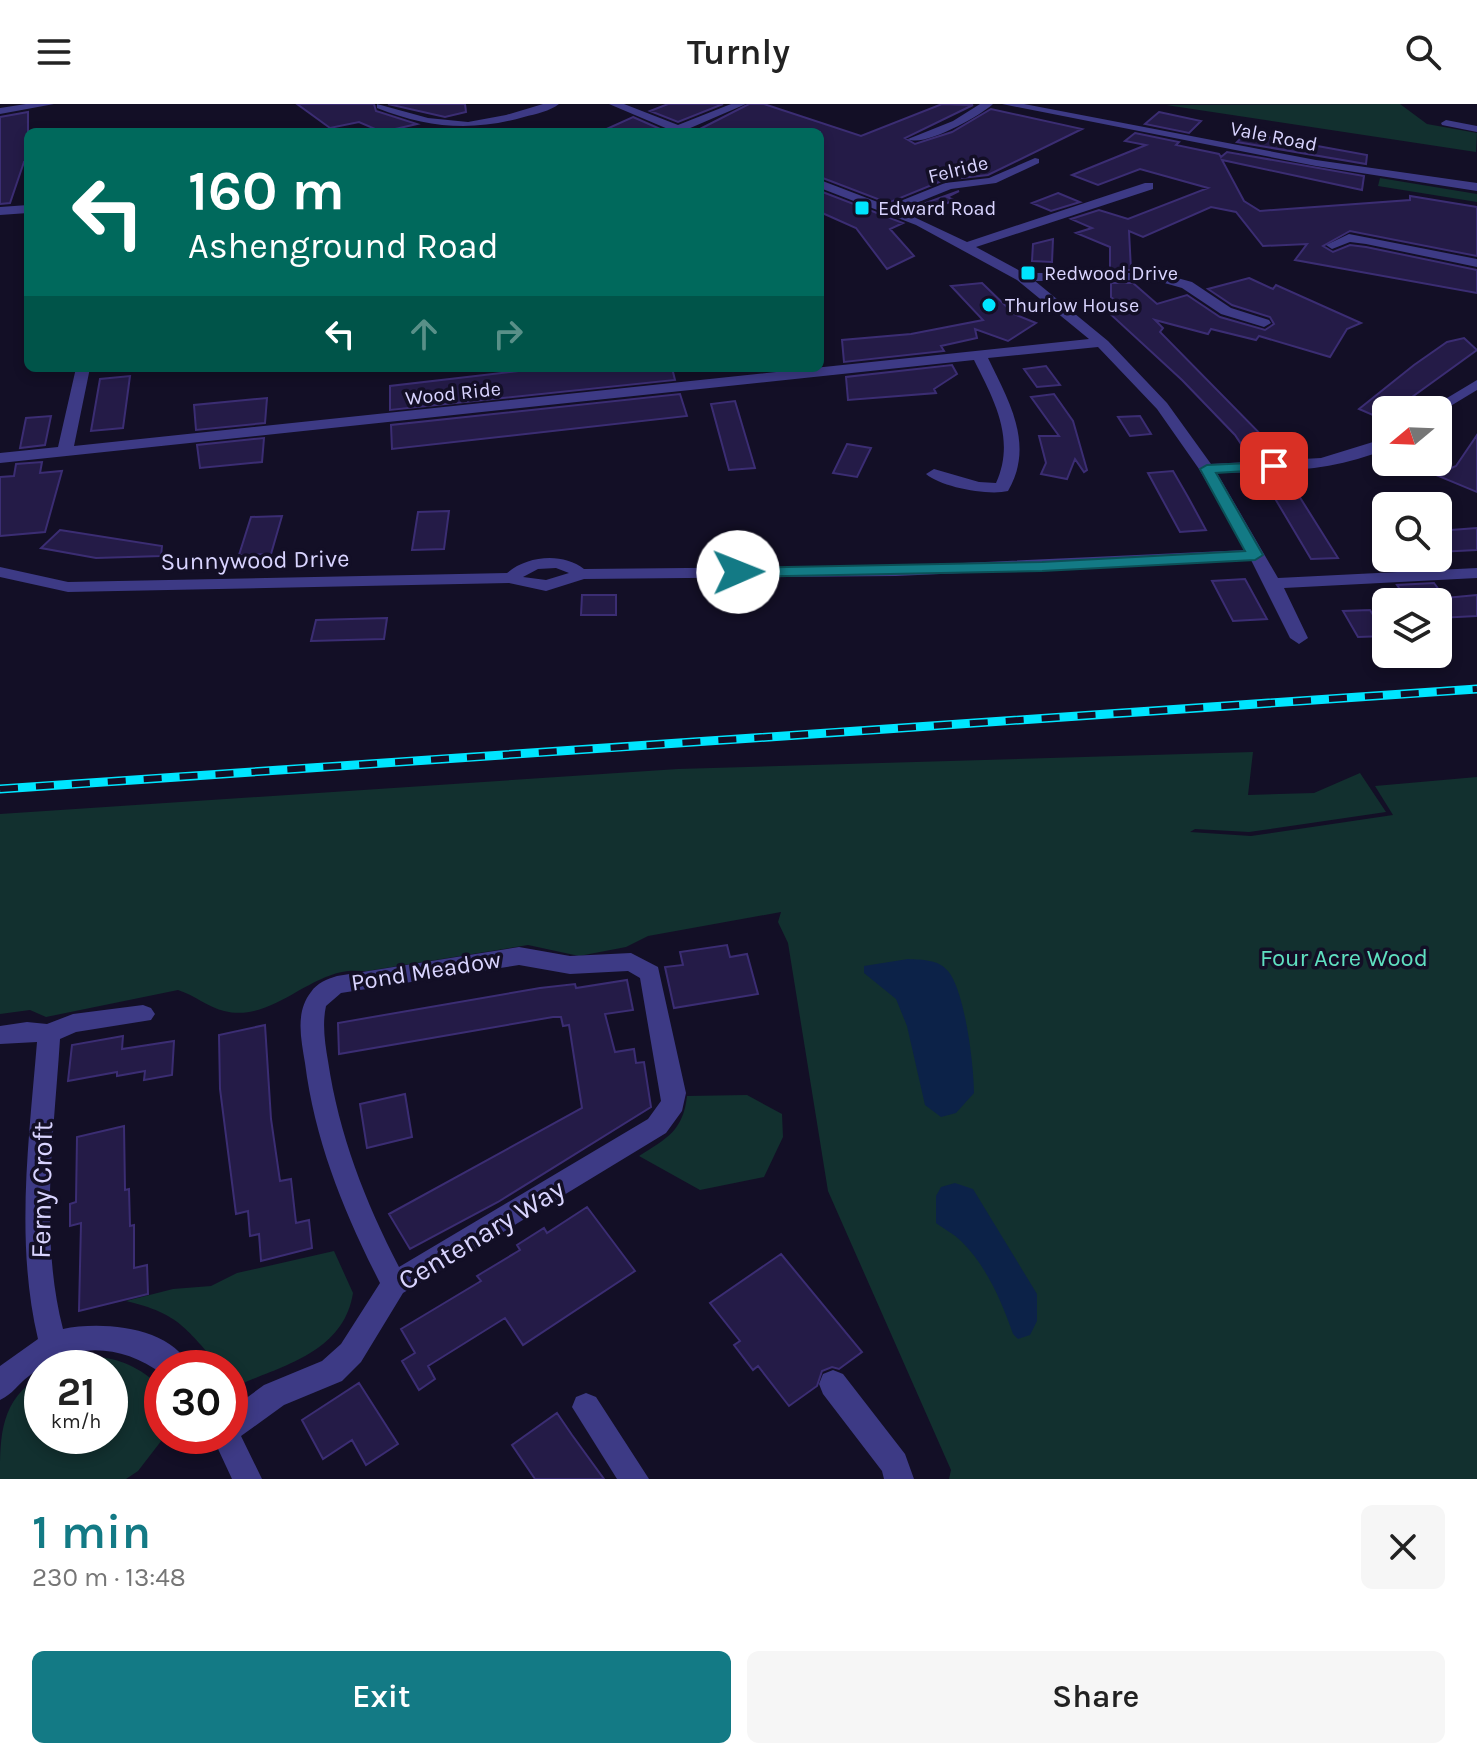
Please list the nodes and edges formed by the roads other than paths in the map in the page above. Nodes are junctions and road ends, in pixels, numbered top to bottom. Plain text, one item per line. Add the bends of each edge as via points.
1 (49, 104) edge
2 (554, 104) edge
3 (614, 104) edge
4 (741, 104) edge
5 (988, 104) edge
6 (1007, 104) edge
7 (1076, 104) edge
8 (381, 106) edge
9 (0, 111) edge
10 (1066, 115) junction
11 (1446, 123) dead end
12 (677, 128) edge
13 (687, 128) edge
14 (1477, 129) edge
15 (914, 139) dead end
16 (1035, 161) dead end
17 (824, 185) edge
18 (1149, 186) dead end
19 (1477, 187) edge
20 (24, 209) edge
21 (890, 209) junction
22 (0, 211) edge
23 (1332, 245) dead end
24 (968, 246) junction
25 (1477, 263) edge
26 (1022, 277) junction
27 (1264, 323) dead end
28 (1101, 342) junction
29 (980, 357) junction
30 (82, 372) edge
31 (1477, 384) edge
32 (1452, 399) edge
33 (1372, 450) edge
34 (65, 452) junction
35 (0, 458) edge
36 (1207, 469) junction
37 (934, 474) dead end
38 (1255, 555) junction
39 (0, 572) edge
40 (1477, 573) edge
41 (1273, 583) junction
42 (1299, 638) dead end
43 (143, 1014) dead end
44 (49, 1034) junction
45 (0, 1035) edge
46 (669, 1062) joint
47 (394, 1284) junction
48 (53, 1345) junction
49 (151, 1350) edge
50 (833, 1384) dead end
51 (0, 1386) edge
52 (586, 1407) dead end
53 (248, 1414) edge
54 (235, 1454) edge
55 (247, 1479) edge
56 (634, 1479) edge
57 (899, 1479) edge

1 - 9 street
2 - 8 street via 502,122 457,128 413,120
3 - 12 street
4 - 13 street
5 - 15 street
6 - 10 street, Vale Road
7 - 10 street
10 - 19 street, Vale Road via 1316,163
11 - 14 street
16 - 21 street, Felride via 992,181 949,186
17 - 21 street
18 - 24 street
20 - 22 street
21 - 24 street
23 - 25 street via 1349,238 1366,240
24 - 26 street
26 - 27 street via 1154,276 1187,285 1226,311
26 - 28 street
28 - 29 street, Wood Ride
28 - 36 street via 1162,406
29 - 34 street, Wood Ride
29 - 37 street via 1013,425 1013,469 1002,488
30 - 34 street
31 - 32 street
33 - 36 street via 1321,464
34 - 35 street, Wood Ride
36 - 38 street
38 - 39 street, Sunnywood Drive via 912,570 580,574 546,585 511,578 68,587
38 - 41 street
40 - 41 street
41 - 42 street
43 - 44 street via 73,1023
44 - 45 street
44 - 48 street, Ferny Croft via 38,1211 41,1296
46 - 47 street, Centenary Way via 673,1104 649,1133
46 - 47 street, Pond Meadow via 650,973 631,962 570,965 519,956 325,989 311,1017 321,1106 348,1193
47 - 53 street, Centenary Way via 351,1353 332,1371 274,1395
48 - 49 street via 102,1334
48 - 51 street
50 - 57 street via 895,1464
52 - 56 street
54 - 55 street

